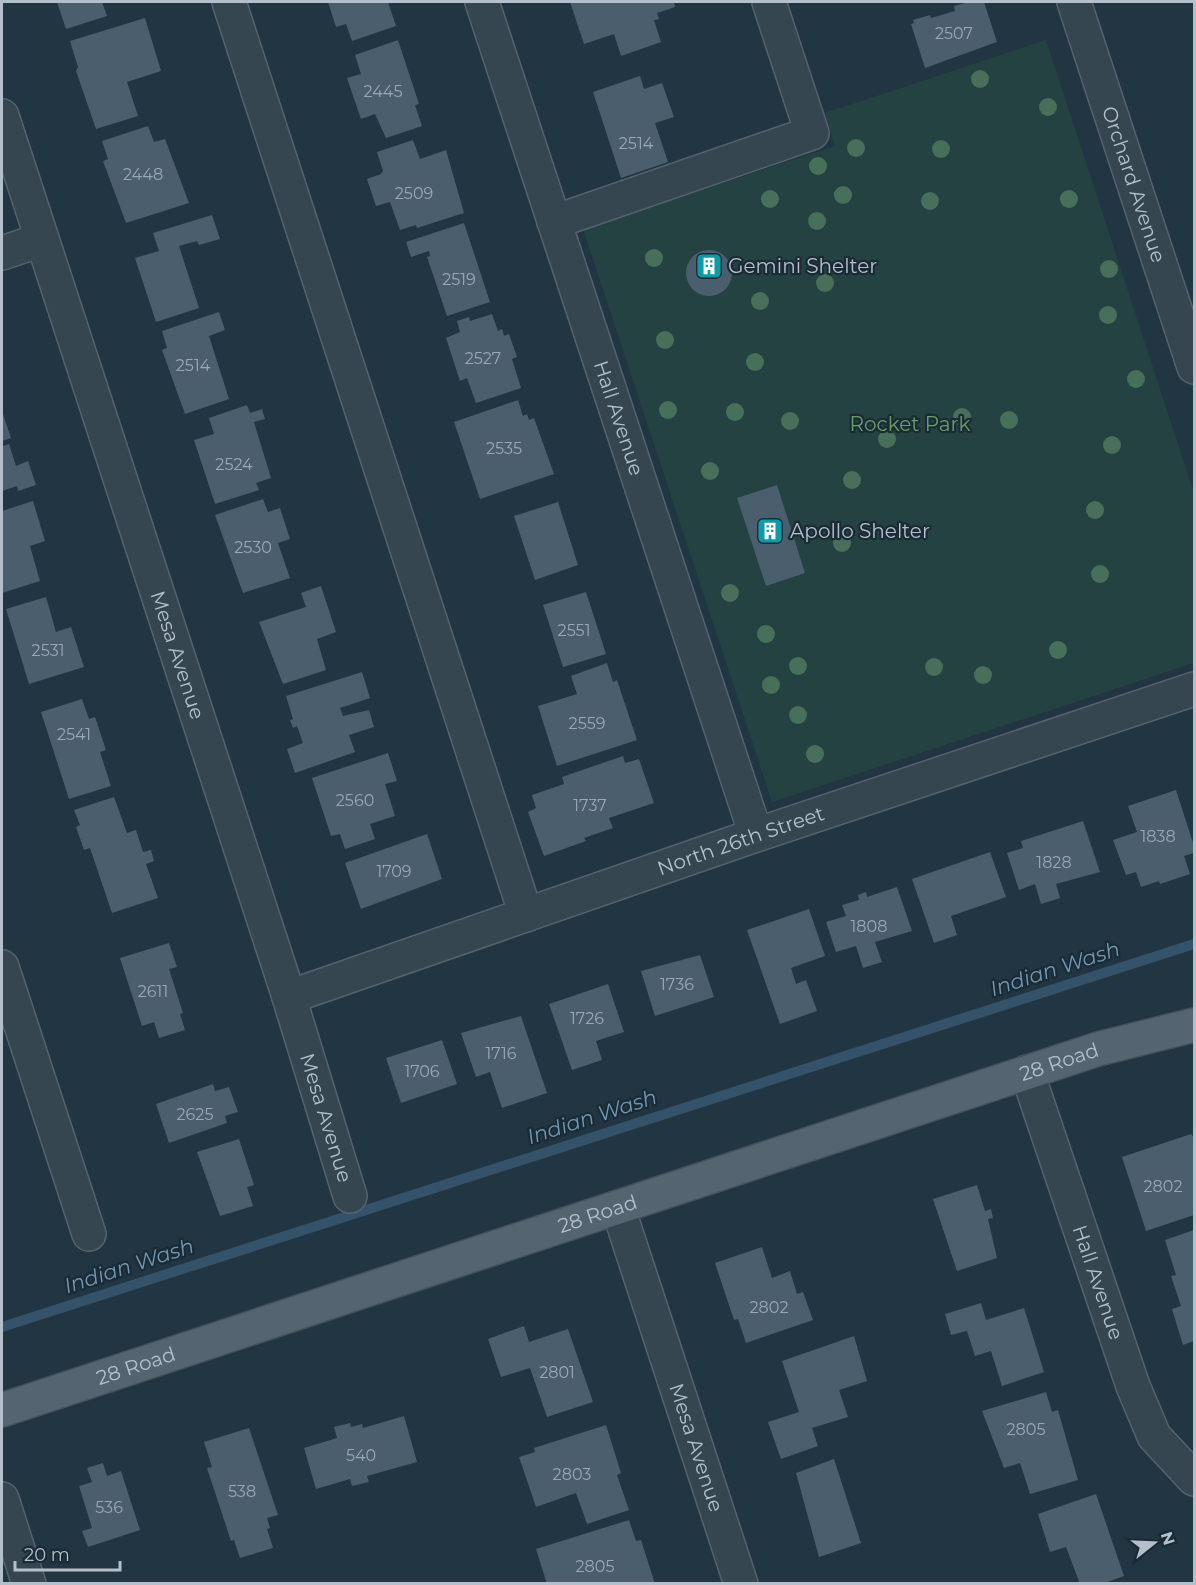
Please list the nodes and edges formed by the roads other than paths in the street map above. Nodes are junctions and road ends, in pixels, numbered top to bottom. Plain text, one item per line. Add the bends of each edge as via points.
1 (229, 2) edge
2 (482, 2) edge
3 (769, 2) edge
4 (1074, 2) edge
5 (2, 116) edge
6 (554, 222) junction
7 (41, 240) junction
8 (2, 253) edge
9 (1194, 367) edge
10 (1194, 689) edge
11 (756, 836) junction
12 (526, 915) junction
13 (2, 967) edge
14 (288, 997) junction
15 (1194, 1025) edge
16 (1027, 1072) junction
17 (350, 1196) dead end
18 (618, 1208) junction
19 (89, 1234) dead end
20 (2, 1410) edge
21 (1194, 1479) edge
22 (2, 1499) edge
23 (29, 1584) edge
24 (741, 1584) edge

1 - 12 street
2 - 6 street, Hall Avenue
3 - 6 street via 812,133
4 - 9 street, Orchard Avenue
5 - 7 street, Mesa Avenue
6 - 11 street, Hall Avenue
7 - 8 street
7 - 14 street, Mesa Avenue
10 - 11 street, North 26th Street
11 - 12 street, North 26th Street
12 - 14 street, North 26th Street
13 - 19 street
14 - 17 street, Mesa Avenue
15 - 16 main road, 28 Road
16 - 18 main road, 28 Road
16 - 21 street, Hall Avenue via 1133,1386 1154,1436
18 - 20 main road, 28 Road
18 - 24 street, Mesa Avenue
22 - 23 street

